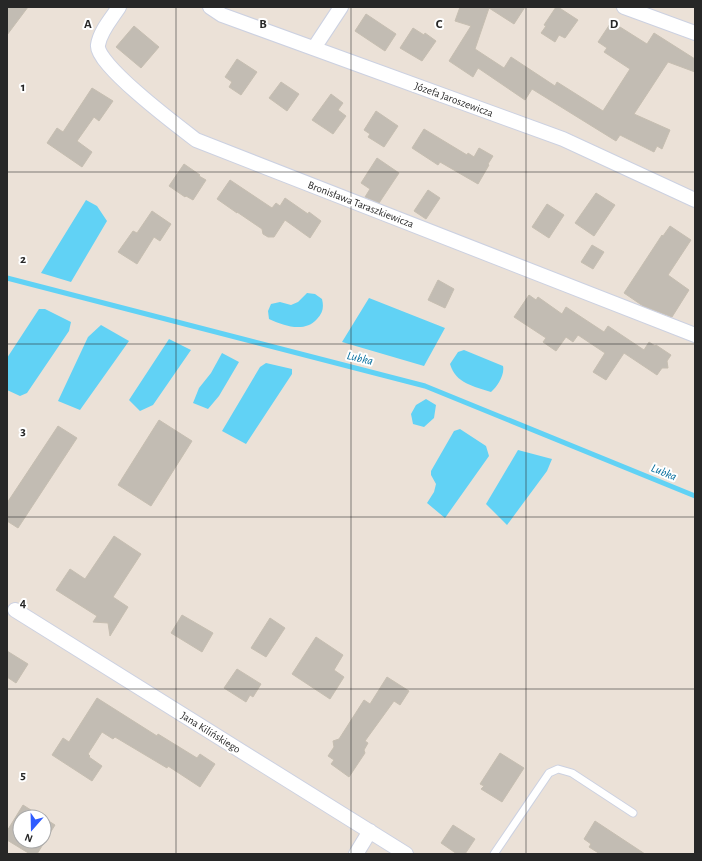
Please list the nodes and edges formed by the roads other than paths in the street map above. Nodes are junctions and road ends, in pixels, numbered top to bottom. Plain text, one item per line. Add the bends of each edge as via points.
1 (119, 7) edge
2 (210, 7) edge
3 (341, 7) edge
4 (624, 7) edge
5 (695, 33) edge
6 (314, 48) junction
7 (695, 200) edge
8 (695, 335) edge
9 (15, 610) dead end
10 (633, 813) dead end
11 (370, 831) junction
12 (356, 854) edge
13 (406, 854) edge
14 (494, 854) edge

1 - 8 street, Bronisława Taraszkiewicza via 98,46 102,58 115,73 196,140
2 - 6 street, Józefa Jaroszewicza via 222,15
3 - 6 street
4 - 5 street
6 - 7 street, Józefa Jaroszewicza via 563,139
9 - 11 street, Jana Kilińskiego
10 - 14 lane via 572,773 558,769 548,773
11 - 12 street
11 - 13 street, Jana Kilińskiego

